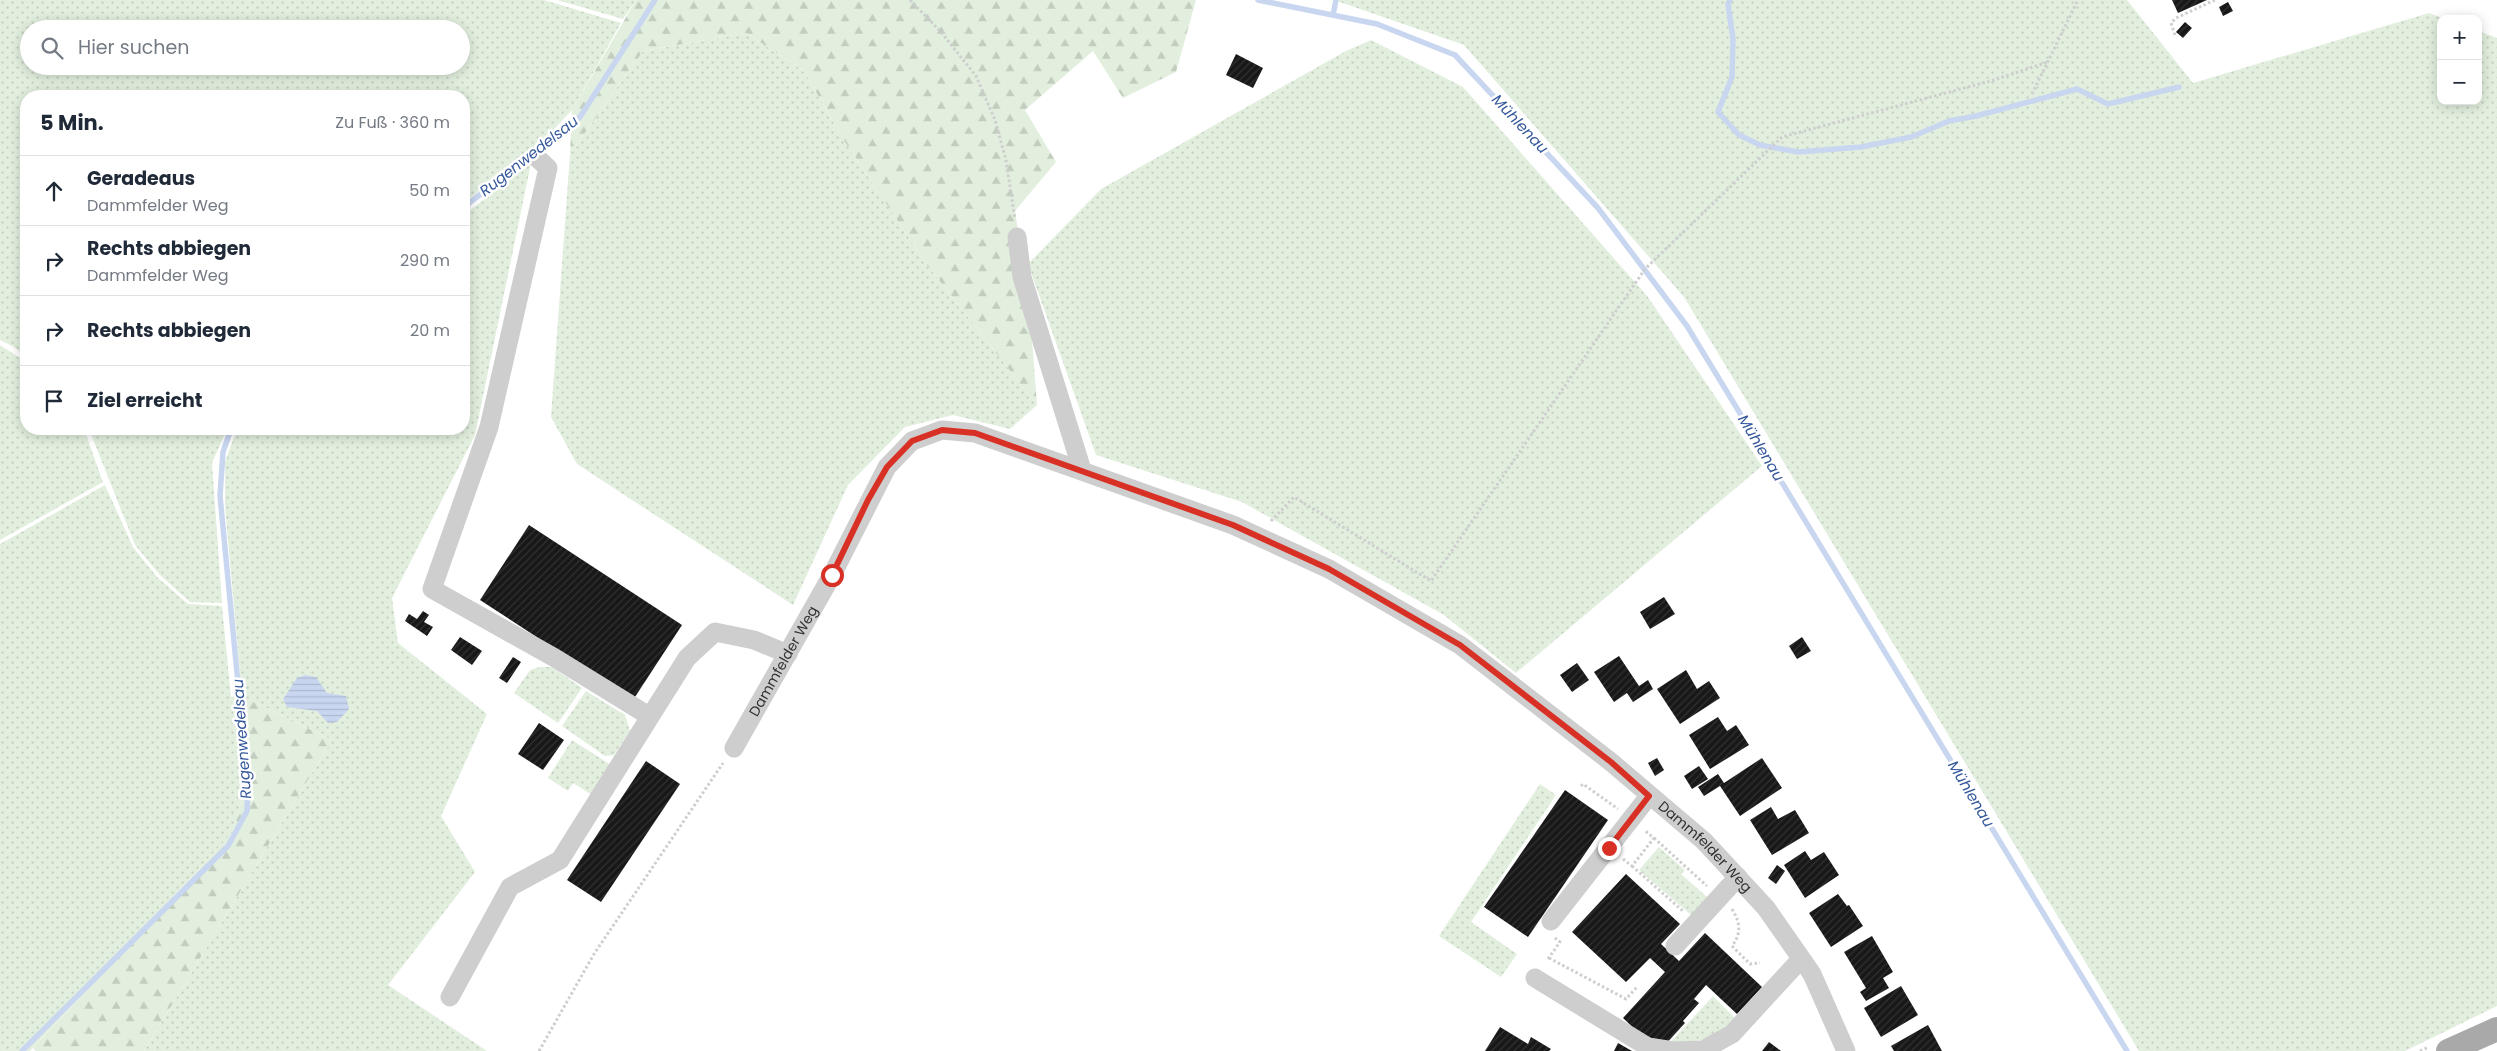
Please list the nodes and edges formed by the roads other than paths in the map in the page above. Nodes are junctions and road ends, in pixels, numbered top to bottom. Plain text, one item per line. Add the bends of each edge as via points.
1 (535, 156) dead end
2 (1017, 236) road end
3 (1082, 470) junction
4 (788, 654) junction
5 (649, 716) junction
6 (734, 748) road end
7 (1649, 796) junction
8 (1738, 877) junction
9 (1551, 921) road end
10 (1675, 946) dead end
11 (1801, 959) junction
12 (1535, 978) road end
13 (450, 997) dead end
14 (2497, 1029) edge
15 (1846, 1051) edge
16 (2448, 1051) edge

1 - 5 street via 548,168 489,427 432,590 556,658
2 - 3 street via 1022,277
3 - 4 street, Dammfelder Weg via 975,433 942,430 912,441 887,467
3 - 7 street, Dammfelder Weg via 1257,536 1329,569 1460,645 1611,762
4 - 5 street via 754,640 715,632 687,658
4 - 6 street, Dammfelder Weg
5 - 13 street via 560,860 510,887
7 - 8 street, Dammfelder Weg via 1704,841
7 - 9 street
8 - 10 street
8 - 11 street, Dammfelder Weg via 1766,908
11 - 12 street via 1732,1034 1703,1050 1674,1051 1648,1046
11 - 15 street, Dammfelder Weg via 1812,974
14 - 16 main road

